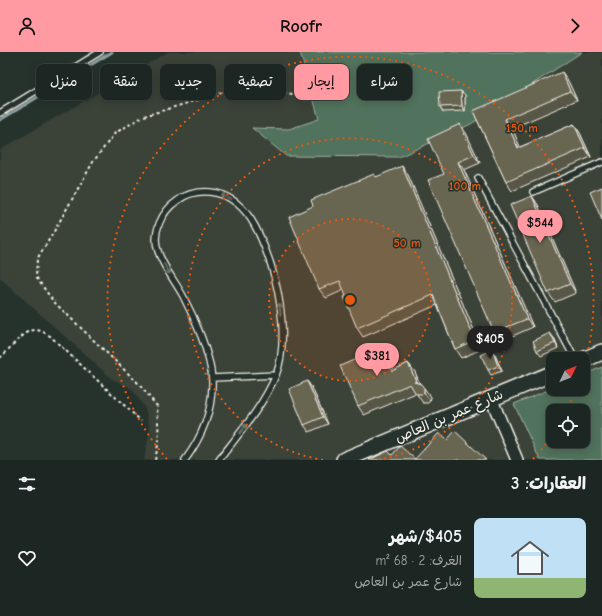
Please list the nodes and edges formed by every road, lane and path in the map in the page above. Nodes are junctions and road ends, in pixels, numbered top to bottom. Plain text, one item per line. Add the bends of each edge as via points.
1 (100, 52) edge
2 (294, 95) edge
3 (0, 113) edge
4 (602, 162) edge
5 (478, 178) dead end
6 (534, 192) dead end
7 (571, 352) edge
8 (602, 352) edge
9 (590, 357) edge
10 (0, 358) edge
11 (276, 375) junction
12 (546, 376) edge
13 (212, 378) junction
14 (491, 398) junction
15 (141, 421) dead end
16 (156, 460) edge
17 (185, 460) edge
18 (219, 460) edge
19 (344, 460) edge
20 (517, 460) edge

1 - 3 lane
2 - 16 path via 271,90 234,88 144,116 115,133 93,162 37,259 36,277 53,301 137,382 157,406 159,440
4 - 6 lane
5 - 7 lane
8 - 9 street
10 - 15 path via 27,332 42,331
11 - 13 lane
11 -> 13 lane via 282,344 282,326 277,289 267,254 252,220 242,207 225,196 206,192 186,195 170,206 159,223 156,242 160,258 195,320
18 -> 11 lane via 262,402
12 - 14 street, شارع عمر بن العاص
13 - 17 lane via 205,426
14 - 19 street, شارع عمر بن العاص
14 - 20 street

